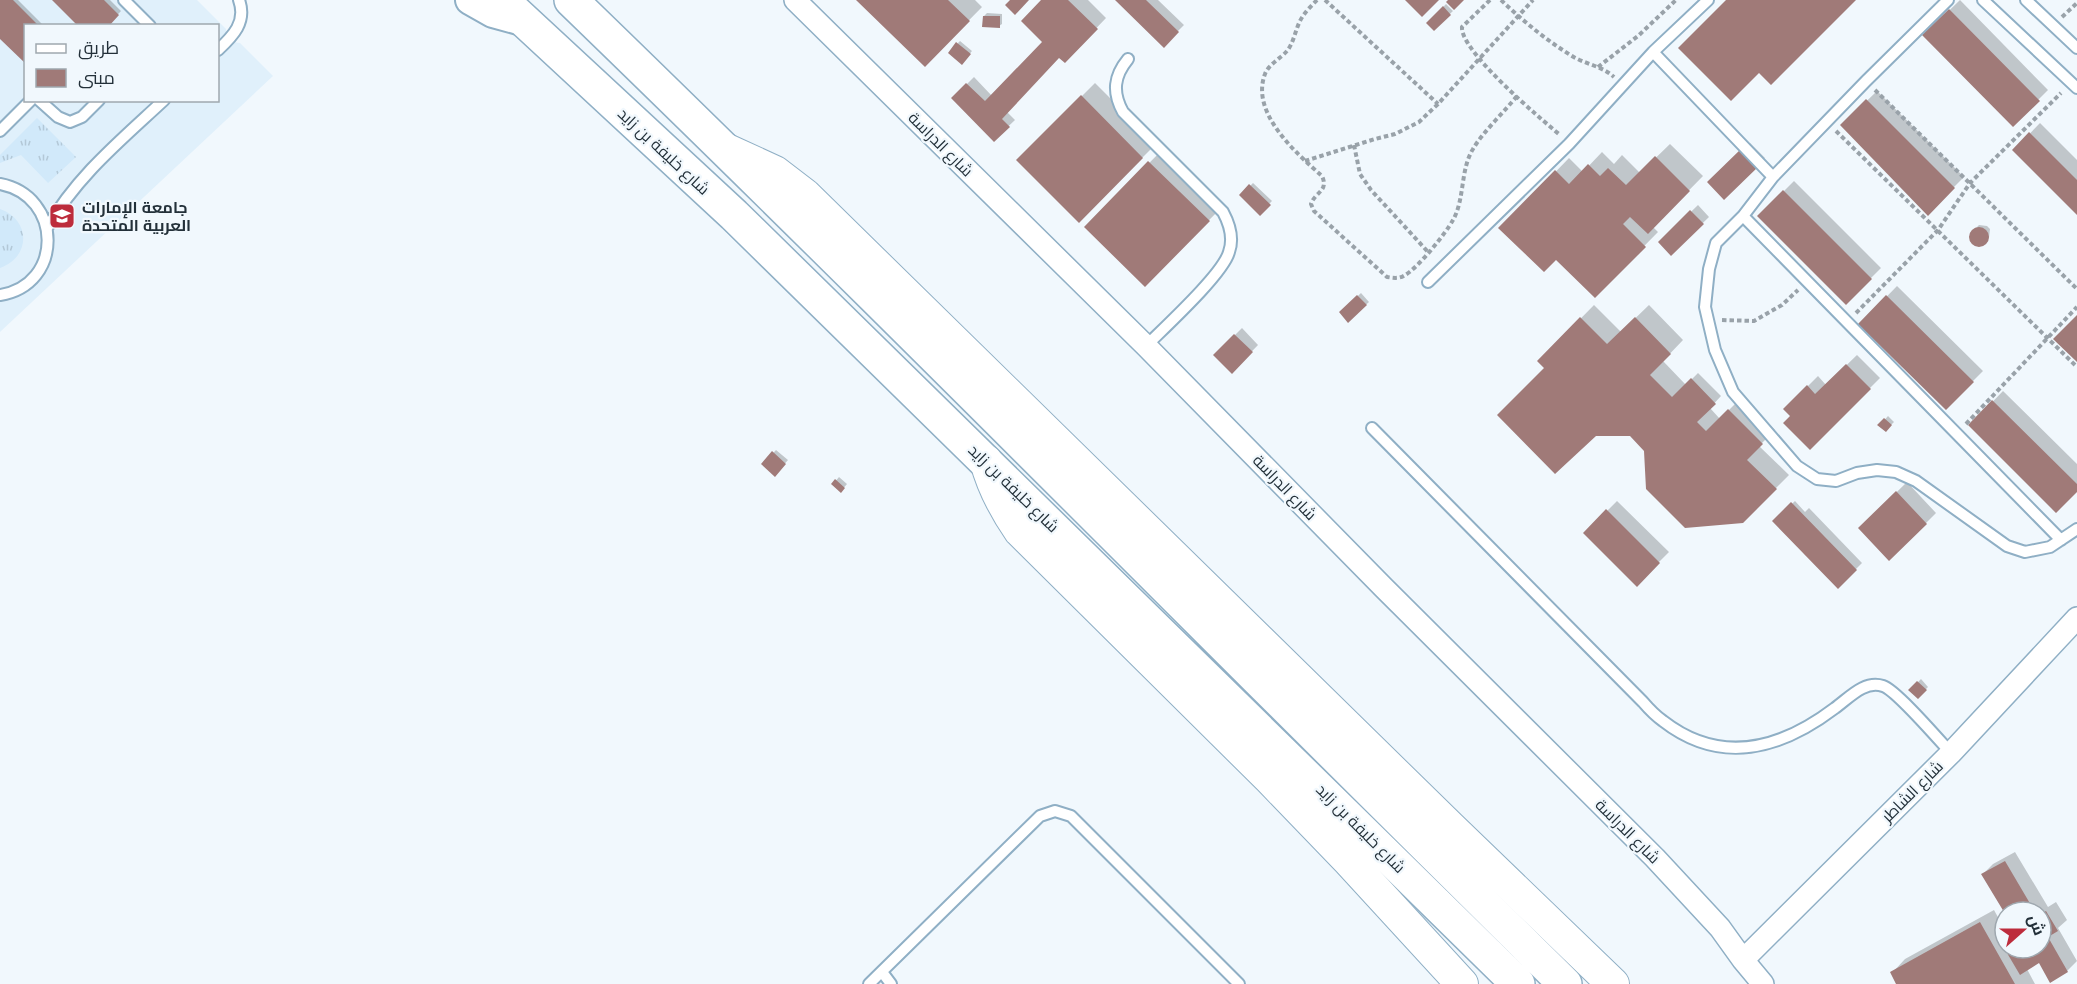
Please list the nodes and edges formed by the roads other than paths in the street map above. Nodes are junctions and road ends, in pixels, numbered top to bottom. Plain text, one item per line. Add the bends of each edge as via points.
1 (124, 0) edge
2 (239, 0) edge
3 (470, 0) edge
4 (502, 0) edge
5 (571, 0) edge
6 (795, 0) edge
7 (1708, 0) edge
8 (1948, 0) edge
9 (1983, 0) edge
10 (2026, 0) edge
11 (526, 22) junction
12 (148, 24) edge
13 (2077, 48) edge
14 (219, 49) edge
15 (1653, 52) junction
16 (1128, 59) dead end
17 (2074, 86) edge
18 (29, 102) edge
19 (41, 102) edge
20 (97, 102) edge
21 (162, 102) edge
22 (0, 131) edge
23 (725, 149) junction
24 (1773, 177) junction
25 (0, 184) edge
26 (1743, 216) junction
27 (47, 228) junction
28 (1428, 282) dead end
29 (0, 295) edge
30 (1146, 346) junction
31 (1372, 428) dead end
32 (986, 461) junction
33 (2077, 529) edge
34 (2061, 540) junction
35 (2077, 618) edge
36 (1951, 753) junction
37 (1743, 960) junction
38 (882, 972) junction
39 (869, 984) edge
40 (891, 984) edge
41 (1239, 984) edge
42 (1462, 984) edge
43 (1518, 984) edge
44 (1565, 984) edge
45 (1613, 984) edge
46 (1763, 984) edge

1 - 12 lane
2 - 14 lane via 239,25
3 - 11 street via 494,13
4 - 11 highway, شارع خليفة بن زايد
5 - 23 highway, شارع خليفة بن زايد
6 - 30 street, شارع الدراسة
7 - 15 lane
8 - 24 lane
9 - 17 lane
10 - 13 lane
11 - 32 highway, شارع خليفة بن زايد via 734,215
15 - 24 lane
15 - 28 lane via 1569,144
16 - 30 lane via 1116,78 1117,102 1223,212 1231,233 1223,265
18 - 22 lane
19 - 20 lane via 70,122 82,117
21 - 27 lane via 83,176
23 - 44 highway, شارع خليفة بن زايد
23 - 45 main road via 775,172 805,195
24 - 26 lane
25 - 27 lane via 10,185 34,202
26 - 34 lane
26 - 34 lane via 1716,243 1708,279 1708,320 1715,350 1733,392 1797,465 1817,479 1836,481 1857,473 1896,472 1924,486 2007,546 2025,552 2050,547
27 - 29 lane via 47,249 40,268 21,288
30 - 37 street, شارع الدراسة via 1690,894
31 - 36 lane via 1662,721 1685,735 1737,748 1763,746 1801,730 1864,687 1878,685 1892,690
32 - 42 main road via 1004,509 1020,531 1325,836
32 - 43 highway, شارع خليفة بن زايد
33 - 34 lane
35 - 36 street, شارع الشاطر
36 - 37 street, شارع الشاطر
37 - 46 street, شارع الدراسة
38 - 39 lane
38 - 40 lane
38 - 41 lane via 1040,816 1054,811 1071,816

